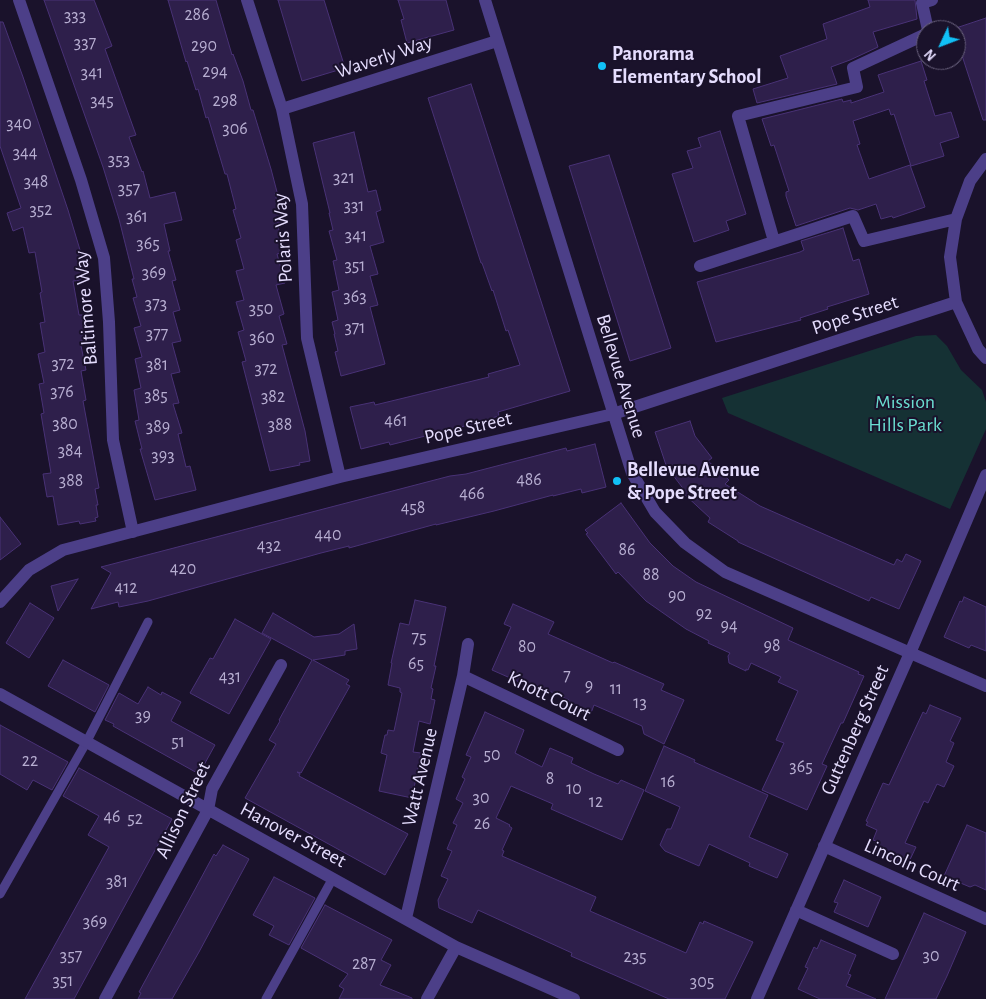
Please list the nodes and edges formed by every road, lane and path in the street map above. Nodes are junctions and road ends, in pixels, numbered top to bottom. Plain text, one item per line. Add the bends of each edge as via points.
1 (19, 0) edge
2 (247, 0) edge
3 (485, 0) edge
4 (932, 0) edge
5 (926, 20) edge
6 (916, 39) edge
7 (497, 40) junction
8 (282, 109) junction
9 (986, 159) edge
10 (956, 219) junction
11 (774, 241) junction
12 (700, 266) dead end
13 (956, 302) junction
14 (986, 358) edge
15 (613, 414) junction
16 (986, 475) edge
17 (340, 477) junction
18 (133, 532) junction
19 (0, 602) edge
20 (148, 622) dead end
21 (468, 644) dead end
22 (910, 653) junction
23 (281, 665) dead end
24 (463, 676) junction
25 (986, 686) edge
26 (0, 694) edge
27 (87, 741) junction
28 (618, 750) dead end
29 (208, 810) junction
30 (824, 846) junction
31 (333, 878) junction
32 (0, 894) edge
33 (796, 910) junction
34 (406, 918) junction
35 (986, 919) edge
36 (456, 947) junction
37 (893, 954) dead end
38 (105, 999) edge
39 (266, 999) edge
40 (427, 999) edge
41 (574, 999) edge
42 (757, 999) edge

1 - 18 street, Baltimore Way via 81,180 104,258 113,440
2 - 8 street, Polaris Way
3 - 7 street, Bellevue Avenue
4 - 5 street via 922,3
6 - 11 street via 853,68 857,87 738,116
7 - 8 street, Waverly Way
7 - 15 street, Bellevue Avenue
8 - 17 street, Polaris Way via 302,204 307,338
9 - 10 street via 970,181
10 - 11 street via 864,241 853,216
10 - 13 street via 950,257
11 - 12 street
13 - 14 street via 978,349
13 - 15 street, Pope Street
15 - 17 street, Pope Street
15 - 22 street, Bellevue Avenue via 632,473 655,512 685,543 725,572
16 - 22 street, Guttenberg Street
17 - 18 street, Pope Street
18 - 19 street, Pope Street via 63,550 29,570
20 - 27 lane
21 - 24 street, Watt Avenue
22 - 25 street, Bellevue Avenue
22 - 30 street, Guttenberg Street
23 - 29 street, Allison Street via 212,789
24 - 28 street, Knott Court
24 - 34 street, Watt Avenue
26 - 27 street, Hanover Street
27 - 29 street, Hanover Street
27 - 32 lane
29 - 31 street, Hanover Street
29 - 38 street, Allison Street
30 - 33 street, Guttenberg Street
30 - 35 street, Lincoln Court
31 - 34 street, Hanover Street
31 - 39 lane
33 - 37 street
33 - 42 street, Guttenberg Street
34 - 36 street, Hanover Street
36 - 40 street
36 - 41 street, Hanover Street

